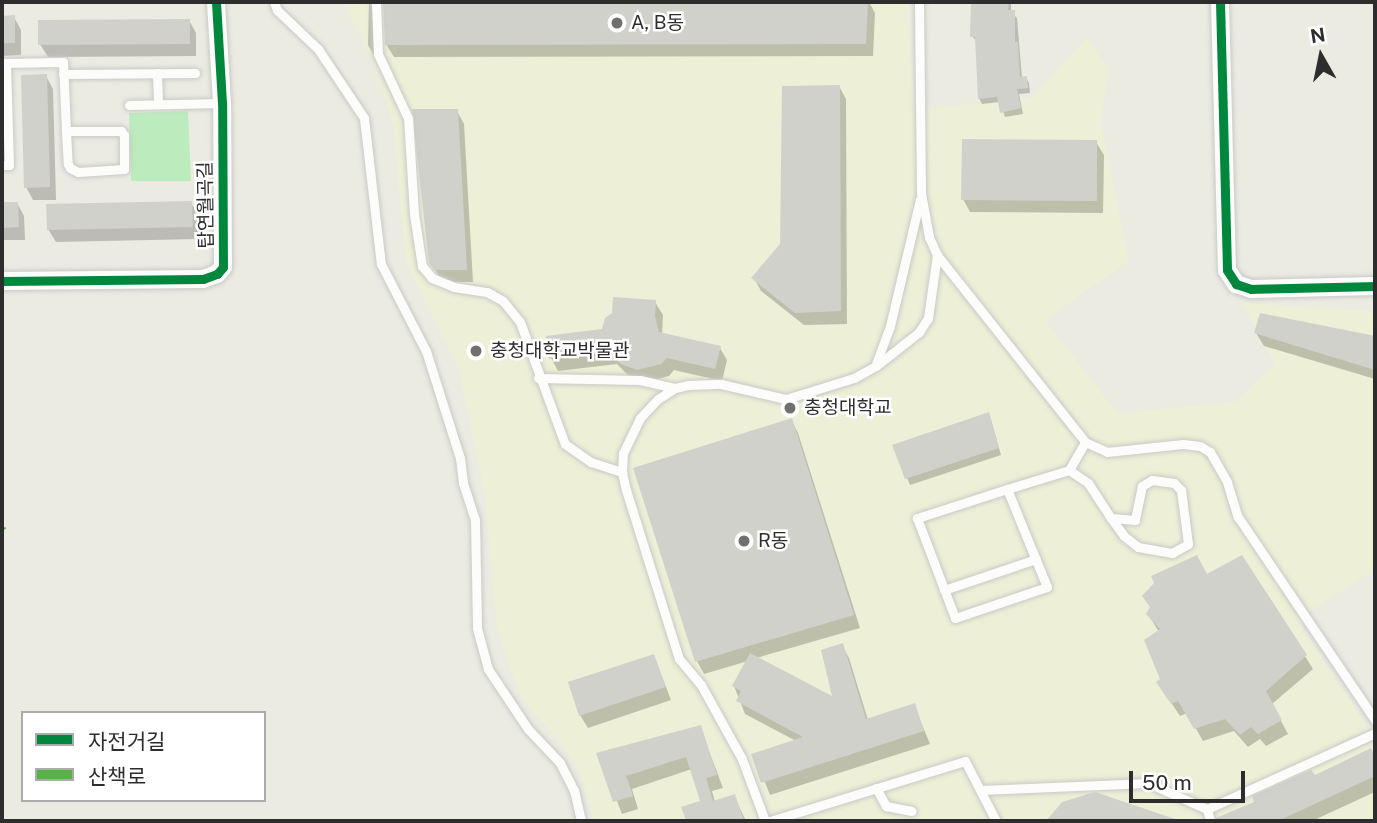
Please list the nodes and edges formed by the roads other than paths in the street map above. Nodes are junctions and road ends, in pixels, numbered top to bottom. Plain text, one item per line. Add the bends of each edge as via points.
1 (216, 2) edge
2 (274, 2) edge
3 (376, 2) edge
4 (919, 2) edge
5 (1220, 2) edge
6 (4, 63) edge
7 (158, 73) junction
8 (195, 73) dead end
9 (63, 74) junction
10 (222, 103) junction
11 (158, 104) junction
12 (128, 105) dead end
13 (66, 131) junction
14 (2, 165) edge
15 (921, 193) junction
16 (937, 256) junction
17 (2, 281) edge
18 (1375, 286) edge
19 (888, 330) junction
20 (905, 342) junction
21 (876, 366) junction
22 (538, 378) junction
23 (675, 388) junction
24 (1085, 442) junction
25 (1069, 470) junction
26 (622, 472) junction
27 (1007, 489) junction
28 (1111, 518) junction
29 (1036, 559) junction
30 (944, 590) junction
31 (1375, 720) edge
32 (1375, 733) edge
33 (876, 788) junction
34 (981, 790) junction
35 (1207, 810) junction
36 (912, 811) dead end
37 (580, 821) edge
38 (768, 821) edge
39 (996, 821) edge
40 (1210, 821) edge

1 - 10 street, 탑연월곡길
2 - 37 lane via 318,49 364,118 382,264 426,351 475,520 477,628 488,669 528,729 567,775
3 - 22 lane via 378,54 408,118 422,267 432,278 503,301 520,321
4 - 15 lane
5 - 18 street via 1227,270 1236,284 1251,289
6 - 9 lane via 63,62
6 - 14 lane via 9,165
7 - 8 lane
7 - 9 lane
7 - 11 lane
9 - 13 lane
10 - 11 lane
10 - 17 street, 탑연월곡길 via 225,258 217,274 203,279
11 - 12 lane
13 - 13 lane via 70,168 78,172 124,169 121,131
15 - 16 lane
15 - 19 lane
16 - 20 lane via 928,318
16 - 24 lane
19 - 20 lane via 894,340
19 - 21 lane
20 - 21 lane
21 - 23 lane via 854,378 786,399 721,384
22 - 23 lane via 640,380
22 - 26 lane via 565,444 591,462
23 - 26 lane via 640,418 623,453
24 - 25 lane
24 - 31 lane via 1107,452 1183,444 1210,452 1227,482 1238,517
25 - 27 lane
25 - 28 lane via 1088,483
26 - 38 lane via 679,659 701,685 742,759
27 - 29 lane
27 - 30 lane via 917,517
28 - 28 lane via 1138,547 1172,553 1188,544 1181,490 1174,483 1152,480 1142,485 1135,520
29 - 30 lane
29 - 30 lane via 1047,587 955,618
32 - 35 lane
33 - 34 lane via 965,761
33 - 36 lane via 886,806
33 - 38 lane
34 - 35 lane via 1148,783
34 - 39 lane
35 - 40 lane

